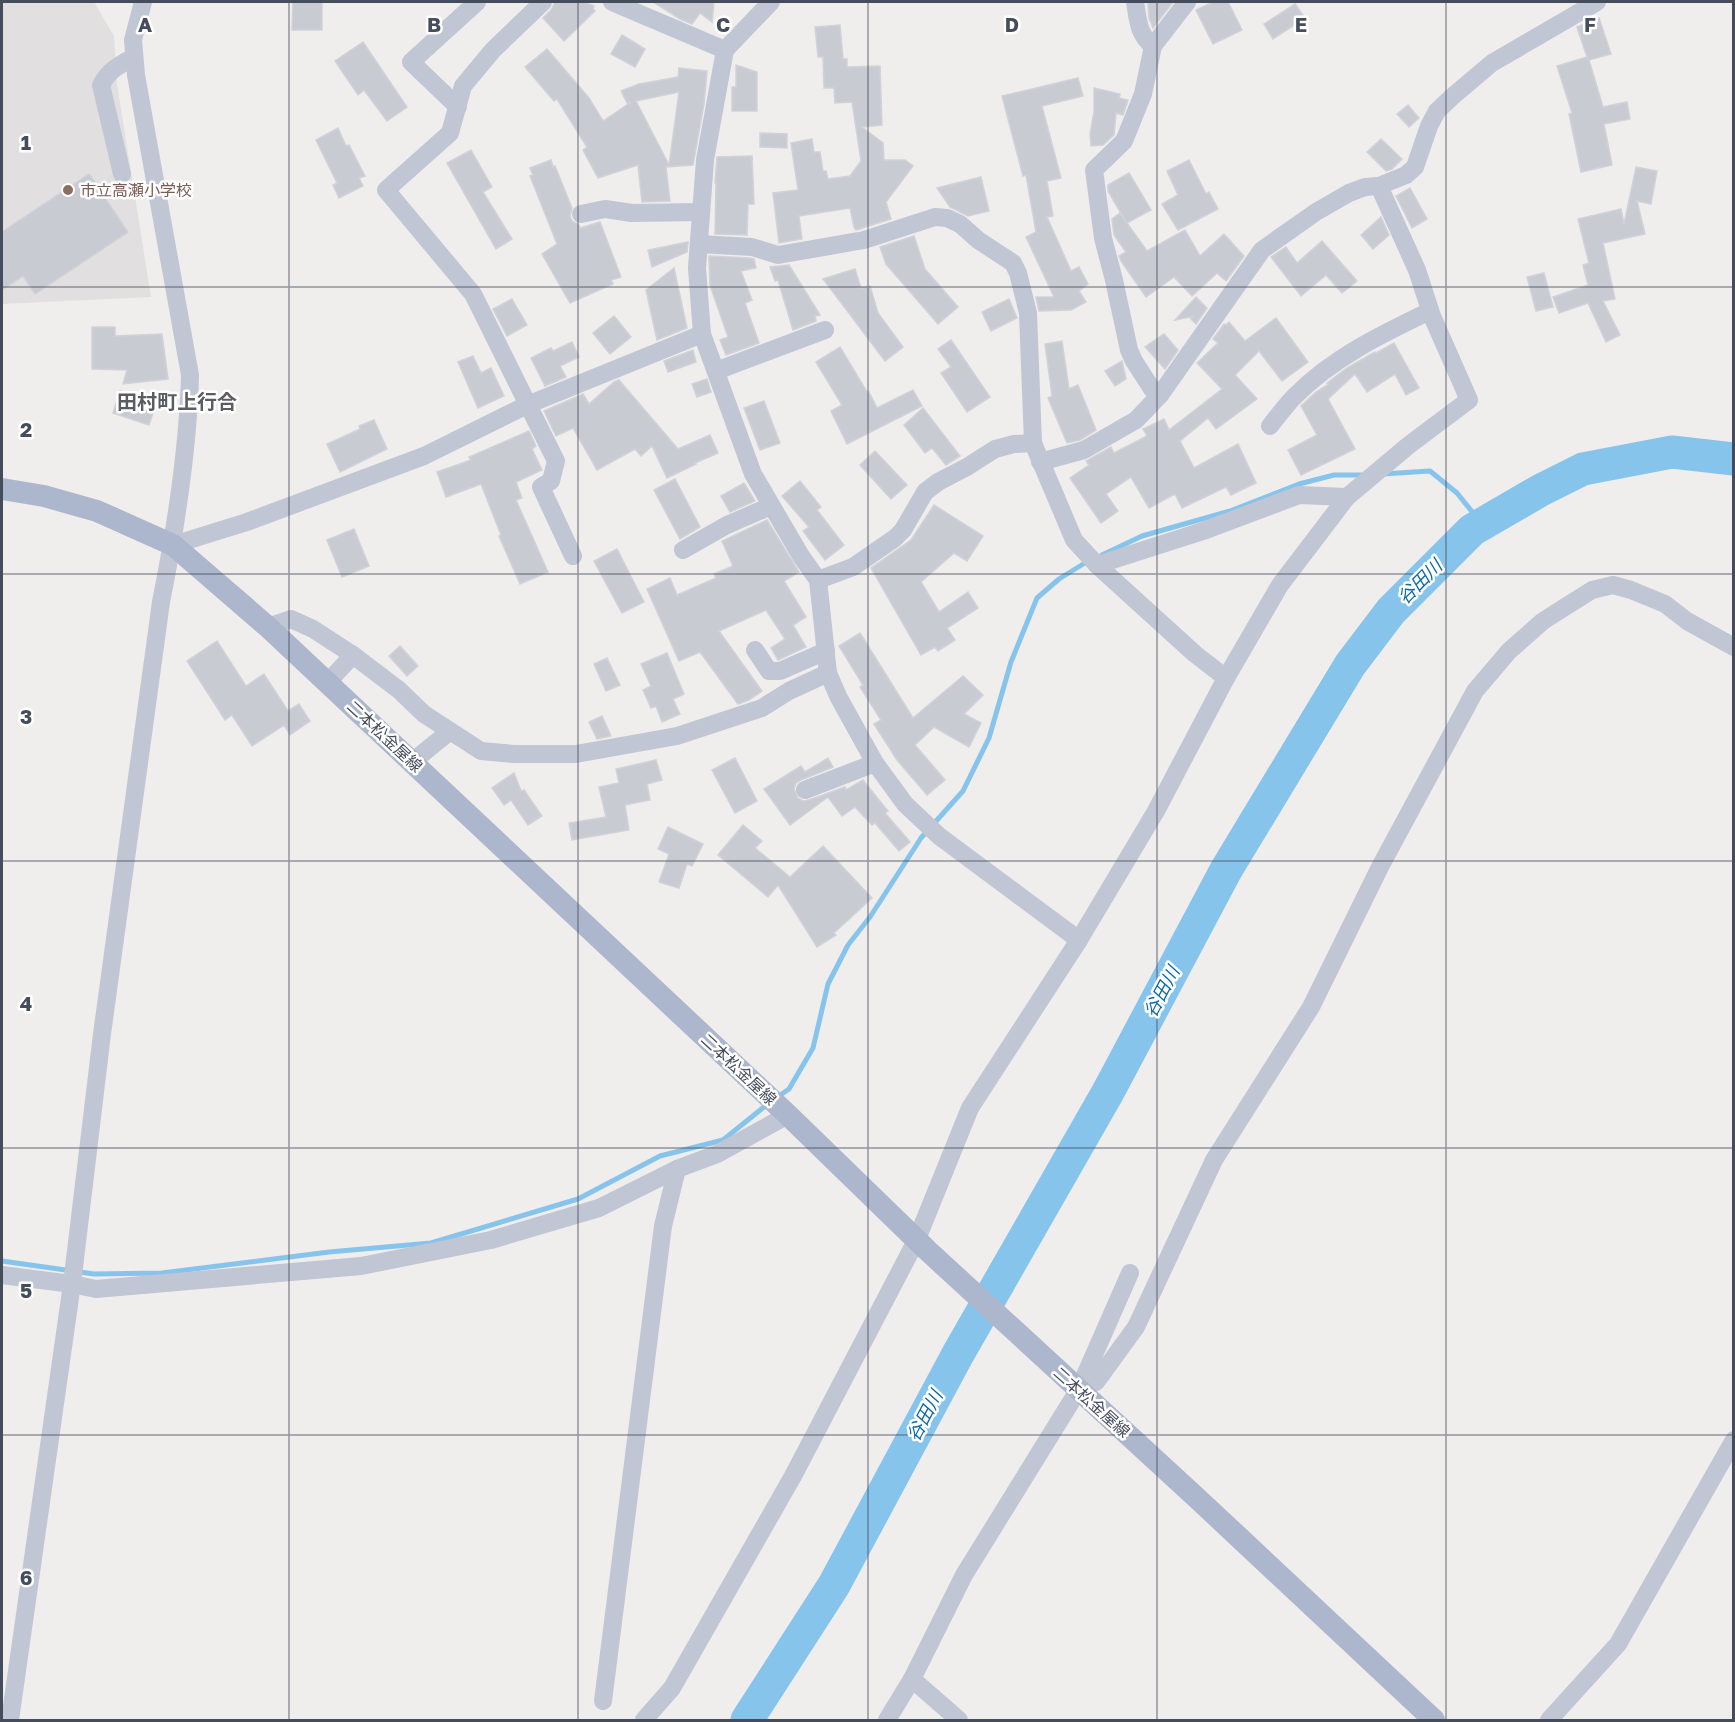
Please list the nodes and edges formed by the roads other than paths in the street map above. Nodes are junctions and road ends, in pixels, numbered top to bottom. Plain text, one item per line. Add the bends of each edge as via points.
1 (143, 2) edge
2 (477, 2) edge
3 (543, 2) edge
4 (612, 2) edge
5 (771, 2) edge
6 (1135, 2) edge
7 (1187, 2) edge
8 (1597, 2) edge
9 (1153, 46) junction
10 (725, 50) junction
11 (134, 57) junction
12 (458, 107) junction
13 (122, 174) dead end
14 (1379, 186) junction
15 (701, 212) junction
16 (581, 214) dead end
17 (699, 244) junction
18 (1430, 311) junction
19 (825, 330) dead end
20 (702, 334) junction
21 (716, 371) junction
22 (1160, 395) junction
23 (527, 405) junction
24 (1270, 426) dead end
25 (1033, 443) junction
26 (1040, 462) junction
27 (2, 489) edge
28 (1347, 497) junction
29 (771, 506) junction
30 (172, 545) junction
31 (683, 550) dead end
32 (573, 555) dead end
33 (1097, 565) junction
34 (818, 580) junction
35 (268, 627) junction
36 (1734, 646) edge
37 (755, 650) dead end
38 (826, 651) junction
39 (353, 655) junction
40 (828, 673) junction
41 (1226, 678) junction
42 (328, 682) junction
43 (449, 732) junction
44 (412, 762) junction
45 (875, 763) junction
46 (805, 790) dead end
47 (1079, 940) junction
48 (788, 1115) junction
49 (677, 1169) junction
50 (922, 1245) junction
51 (1130, 1273) dead end
52 (2, 1275) edge
53 (72, 1284) junction
54 (1072, 1383) junction
55 (1734, 1440) edge
56 (912, 1679) junction
57 (603, 1701) dead end
58 (10, 1720) edge
59 (644, 1720) edge
60 (886, 1720) edge
61 (959, 1720) edge
62 (1434, 1720) edge
63 (1549, 1720) edge

1 - 11 street via 133,40
2 - 12 street via 411,62
3 - 12 street via 493,50 463,86
4 - 10 street
5 - 10 street
6 - 9 street via 1139,28
7 - 9 street
8 - 14 street via 1491,63 1437,111 1414,167 1406,175
9 - 22 street via 1143,94 1124,141 1094,170 1103,238 1129,350 1152,389
10 - 15 street via 705,160
11 - 13 street via 113,68 101,85
11 - 30 street via 190,375 189,419
12 - 23 street via 450,133 386,190 473,294
14 - 18 street via 1417,270
14 - 22 street via 1349,193 1262,250
15 - 16 street via 632,213 605,209
15 - 17 street
17 - 20 street
17 - 25 street via 752,247 778,255 864,240 935,217 960,224 1013,263 1018,273 1028,313
18 - 24 street via 1376,336 1338,361 1294,397
18 - 28 street via 1470,400
19 - 21 street
20 - 21 street
20 - 23 street
21 - 29 street via 753,474
22 - 26 street via 1136,420 1109,437 1084,450
23 - 30 street via 424,456 248,522
23 - 32 street via 556,461 551,481 541,487
25 - 26 street
25 - 34 street via 995,449 938,482 926,492 895,538 853,567
26 - 33 street via 1074,540
27 - 30 main road, 二本松金屋線 via 97,511
28 - 33 street via 1299,495
28 - 41 street via 1280,585
29 - 31 street
29 - 34 street
30 - 35 main road, 二本松金屋線
30 - 53 street via 103,1022
33 - 41 street
34 - 38 street
35 - 39 street via 291,619
35 - 42 main road, 二本松金屋線
36 - 54 street via 1687,621 1665,604 1613,585 1592,590 1542,621 1509,651 1475,691 1381,865 1311,1007 1214,1160 1136,1327 1096,1382
37 - 38 street via 769,671 780,671
38 - 40 street
39 - 42 street
39 - 43 street
40 - 43 street via 762,708 723,722 677,736 576,754 481,751
40 - 45 street
41 - 47 street via 1155,811
42 - 44 main road, 二本松金屋線
43 - 44 street
44 - 48 main road, 二本松金屋線
45 - 46 street
45 - 47 street via 905,804 939,836
47 - 50 street via 970,1108
48 - 49 street via 717,1154
48 - 50 main road, 二本松金屋線
49 - 53 street via 599,1208 491,1240 361,1266 96,1289
49 - 57 street via 663,1226
50 - 54 main road, 二本松金屋線
50 - 59 street via 699,1643 672,1688
51 - 54 street
52 - 53 street
53 - 58 street
54 - 56 street via 964,1575
54 - 62 main road, 二本松金屋線
55 - 63 street via 1618,1644
56 - 60 street
56 - 61 street

